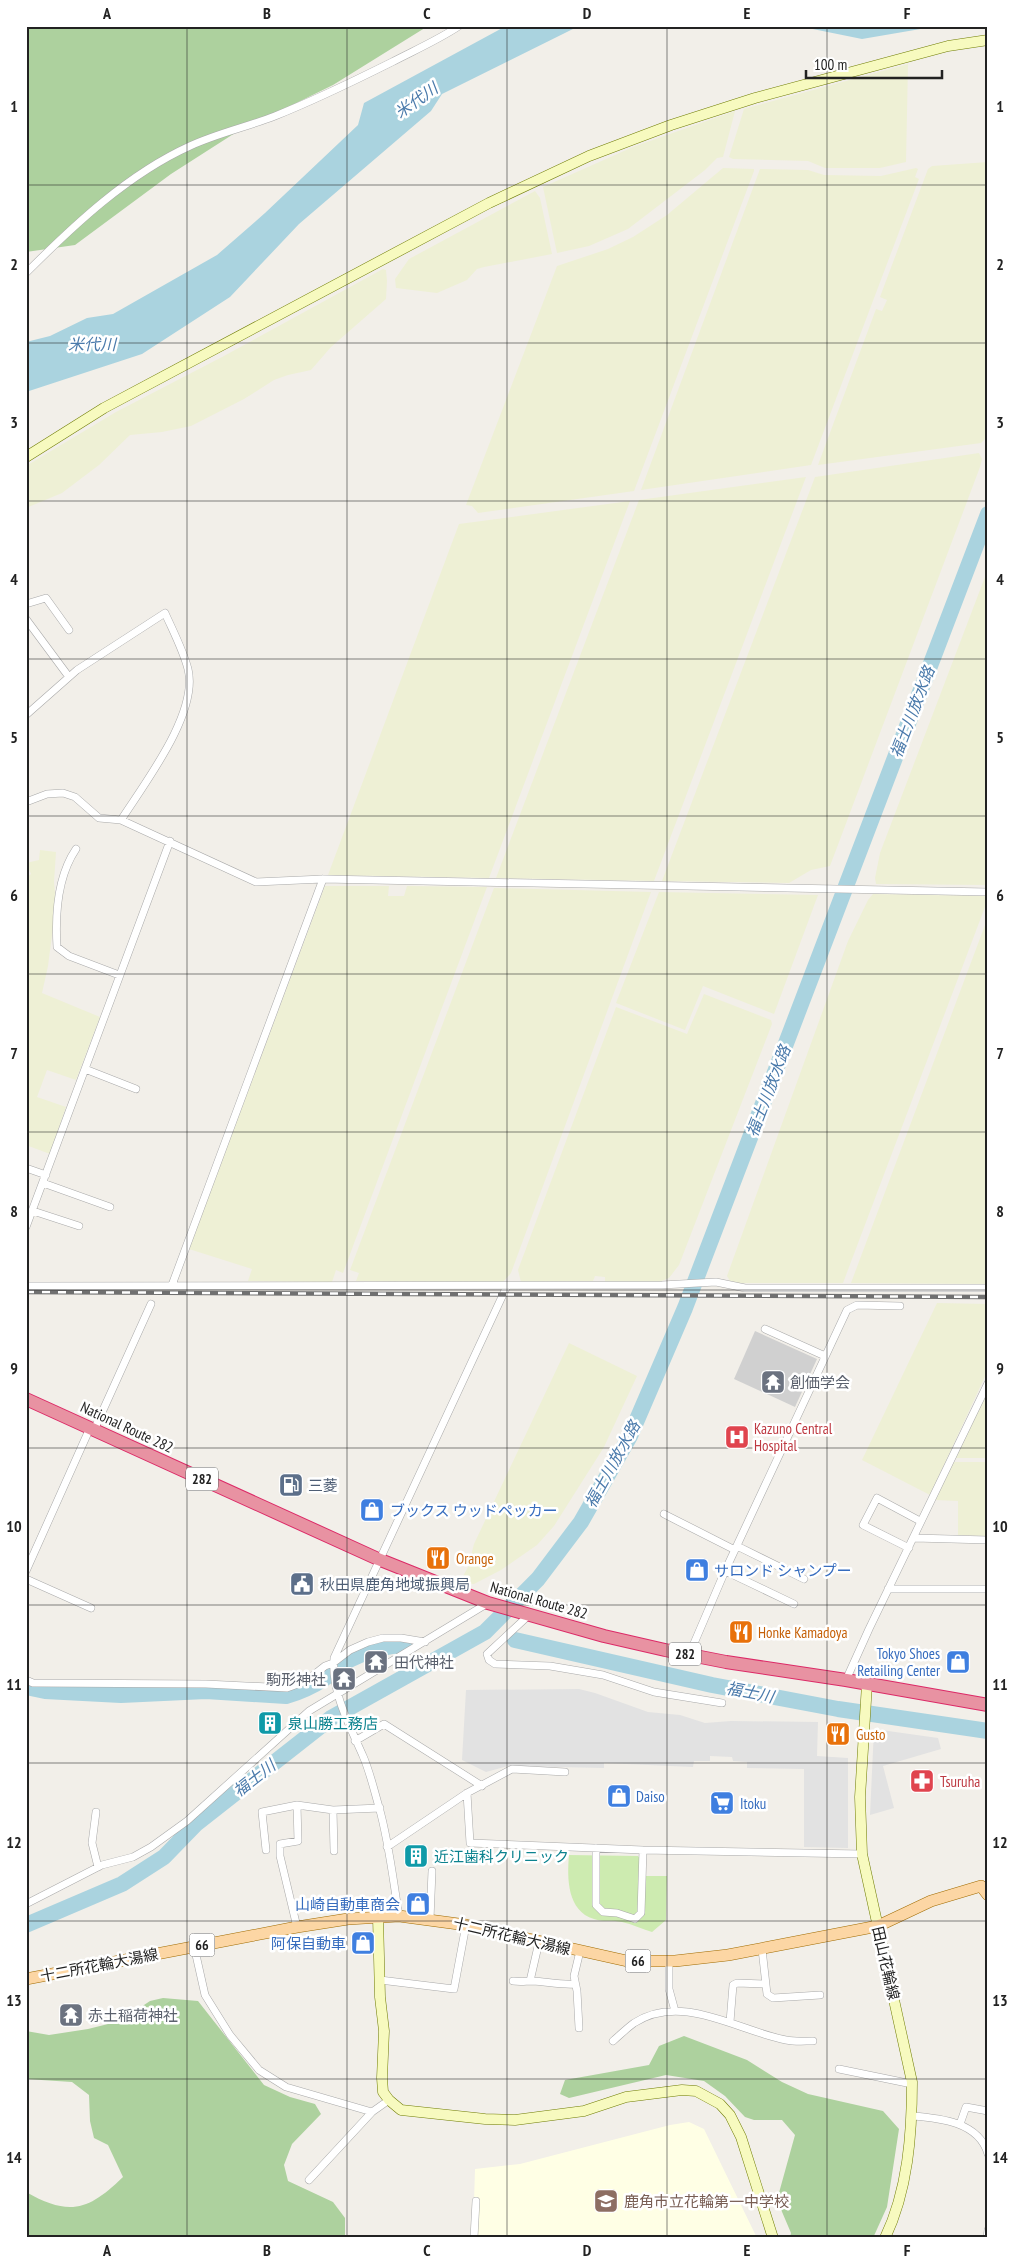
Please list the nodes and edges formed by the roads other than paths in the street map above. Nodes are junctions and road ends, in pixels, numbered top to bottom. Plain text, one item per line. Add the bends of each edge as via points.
1 (459, 26) edge
2 (988, 40) edge
3 (26, 272) edge
4 (26, 457) edge
5 (26, 604) edge
6 (26, 618) edge
7 (69, 630) dead end
8 (69, 677) junction
9 (26, 715) edge
10 (26, 802) edge
11 (121, 820) junction
12 (170, 841) junction
13 (76, 849) dead end
14 (323, 879) junction
15 (988, 892) edge
16 (119, 975) junction
17 (85, 1069) junction
18 (136, 1089) dead end
19 (26, 1168) edge
20 (46, 1175) junction
21 (43, 1183) junction
22 (110, 1207) dead end
23 (32, 1211) junction
24 (78, 1226) dead end
25 (26, 1227) edge
26 (172, 1285) junction
27 (26, 1286) edge
28 (507, 1286) junction
29 (988, 1288) edge
30 (152, 1304) dead end
31 (900, 1306) dead end
32 (765, 1329) dead end
33 (825, 1356) junction
34 (988, 1383) edge
35 (26, 1399) edge
36 (92, 1429) junction
37 (664, 1514) dead end
38 (920, 1521) junction
39 (914, 1538) junction
40 (988, 1540) edge
41 (736, 1548) junction
42 (909, 1548) junction
43 (378, 1559) junction
44 (26, 1571) edge
45 (726, 1571) junction
46 (26, 1579) edge
47 (804, 1579) dead end
48 (888, 1589) junction
49 (988, 1589) edge
50 (488, 1603) junction
51 (794, 1604) dead end
52 (91, 1608) dead end
53 (528, 1614) junction
54 (426, 1642) junction
55 (689, 1655) junction
56 (333, 1665) junction
57 (26, 1680) edge
58 (846, 1680) junction
59 (867, 1684) junction
60 (339, 1698) junction
61 (722, 1703) dead end
62 (988, 1705) edge
63 (355, 1741) junction
64 (565, 1772) dead end
65 (482, 1786) junction
66 (467, 1793) junction
67 (296, 1805) junction
68 (380, 1808) junction
69 (333, 1810) junction
70 (96, 1812) dead end
71 (388, 1847) junction
72 (596, 1848) junction
73 (266, 1850) dead end
74 (643, 1850) junction
75 (334, 1851) dead end
76 (862, 1854) junction
77 (98, 1867) junction
78 (432, 1870) dead end
79 (985, 1888) edge
80 (26, 1904) edge
81 (399, 1916) junction
82 (378, 1917) junction
83 (430, 1919) junction
84 (466, 1925) junction
85 (878, 1926) junction
86 (297, 1927) junction
87 (539, 1942) junction
88 (194, 1946) junction
89 (762, 1948) junction
90 (580, 1951) junction
91 (668, 1961) junction
92 (26, 1979) edge
93 (380, 1980) junction
94 (513, 1981) dead end
95 (530, 1981) junction
96 (575, 1984) junction
97 (765, 1984) junction
98 (820, 1995) dead end
99 (675, 2010) junction
100 (730, 2022) junction
101 (579, 2028) dead end
102 (613, 2040) dead end
103 (813, 2041) dead end
104 (839, 2069) dead end
105 (912, 2084) junction
106 (389, 2100) junction
107 (988, 2111) edge
108 (372, 2112) junction
109 (912, 2116) junction
110 (960, 2124) junction
111 (988, 2154) edge
112 (309, 2180) dead end
113 (476, 2201) dead end
114 (988, 2230) edge
115 (474, 2238) edge
116 (773, 2238) edge
117 (885, 2238) edge
118 (987, 2238) edge

1 - 3 street via 308,102 189,146 108,198
2 - 4 street via 948,46 754,98 589,156 489,203 130,394
5 - 7 street via 46,598
6 - 8 street
8 - 9 street
8 - 11 street via 165,612 188,670 187,702 170,744
10 - 11 street via 47,794 63,793 76,797 99,818
11 - 12 street
12 - 14 street via 256,882
12 - 16 street
13 - 16 street via 61,879 57,947 69,956
14 - 15 street
14 - 26 street
16 - 17 street
17 - 18 street
17 - 20 street
19 - 20 street
20 - 21 street
21 - 22 street
21 - 23 street
23 - 24 street
23 - 25 street
26 - 27 street
26 - 28 street
28 - 29 street via 716,1282 745,1288
28 - 43 street
30 - 36 street
31 - 33 street via 857,1305 846,1310
32 - 33 street
33 - 41 street
34 - 38 street
35 - 36 highway, National Route 282 / 282
36 - 43 highway, National Route 282 / 282
36 - 44 street
37 - 41 street
38 - 39 street
38 - 42 street via 876,1498 863,1524
39 - 40 street
39 - 42 street
41 - 45 street
41 - 47 street
42 - 48 street
43 - 50 highway, National Route 282 / 282
43 - 56 street
45 - 51 street
45 - 55 street
46 - 52 street
48 - 49 street
48 - 58 street
50 - 53 highway, National Route 282 / 282
50 - 54 street
53 - 55 highway, National Route 282 / 282
53 - 61 street via 488,1654 489,1660 495,1664 550,1666 595,1674 654,1692
54 - 56 street via 383,1638 350,1650
54 - 60 street
55 - 58 highway, National Route 282 / 282
56 - 57 street via 325,1666 306,1681 287,1688
56 - 60 street
58 - 59 highway, National Route 282 / 282
59 - 62 highway, National Route 282 / 282
59 - 76 street, 田山花輪線 via 860,1797
60 - 63 street
60 - 77 street via 309,1711 188,1821 151,1847
63 - 65 street via 384,1724
63 - 68 street
64 - 65 street via 512,1769
65 - 66 street
66 - 71 street
66 - 72 street via 470,1843
67 - 69 street
67 - 73 street via 262,1812
67 - 86 street via 298,1841 280,1844 280,1856
68 - 69 street
68 - 71 street
69 - 75 street
70 - 77 street via 92,1843
71 - 81 street
72 - 74 street
72 - 74 street via 596,1905 602,1912 635,1919 641,1913
74 - 76 street
76 - 85 street, 田山花輪線
77 - 80 street
78 - 83 street
79 - 85 main road, 十二所花輪大湯線 / 66 via 931,1901
81 - 82 main road, 十二所花輪大湯線 / 66
81 - 83 main road, 十二所花輪大湯線 / 66
82 - 86 main road, 十二所花輪大湯線 / 66
82 - 93 street
83 - 84 main road, 十二所花輪大湯線 / 66
84 - 87 main road, 十二所花輪大湯線 / 66
84 - 93 street via 454,1989
85 - 89 main road, 十二所花輪大湯線 / 66
85 - 105 street, 田山花輪線
86 - 88 main road, 十二所花輪大湯線 / 66
87 - 90 main road, 十二所花輪大湯線 / 66
87 - 95 street
88 - 92 main road, 十二所花輪大湯線 / 66
88 - 108 street via 205,1995 230,2036 259,2070 286,2087
89 - 91 main road, 十二所花輪大湯線 / 66
89 - 97 street
90 - 91 main road, 十二所花輪大湯線 / 66 via 627,1961
90 - 96 street
91 - 99 street via 669,1989
93 - 106 street via 384,2031 383,2092
94 - 95 street
95 - 96 street
96 - 101 street
97 - 98 street via 767,1994 773,1998
97 - 100 street via 733,1985
99 - 100 street
99 - 102 street via 654,2014 634,2023
100 - 103 street via 787,2040
104 - 105 street
105 - 109 street, 田山花輪線
106 - 108 street
106 - 116 street via 401,2110 516,2120 584,2111 626,2097 696,2091 720,2104 730,2115 741,2137
107 - 110 street via 966,2107
108 - 112 street
109 - 110 street
109 - 117 street, 田山花輪線 via 903,2190
110 - 111 street via 985,2143
113 - 115 street
114 - 118 street

